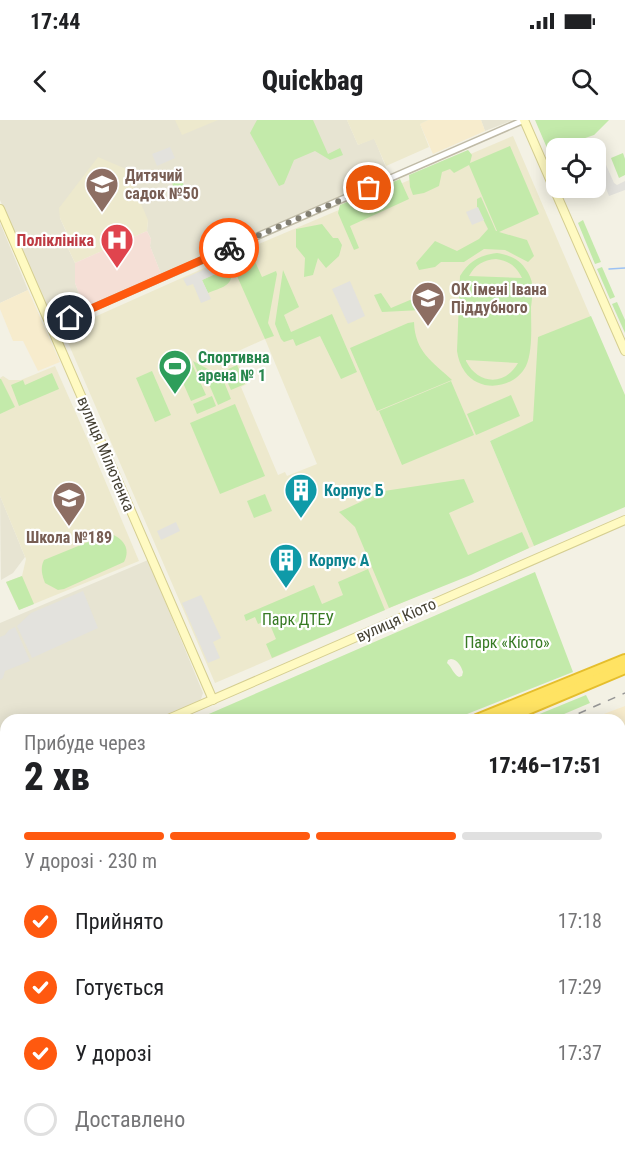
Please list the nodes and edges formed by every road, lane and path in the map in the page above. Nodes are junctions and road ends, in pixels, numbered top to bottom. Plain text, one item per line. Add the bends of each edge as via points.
1 (524, 120) edge
2 (0, 209) edge
3 (51, 326) junction
4 (625, 351) edge
5 (625, 519) edge
6 (625, 660) edge
7 (625, 668) edge
8 (213, 700) junction
9 (180, 714) edge
10 (492, 714) edge
11 (515, 714) edge

1 - 3 street
1 - 4 street
2 - 3 street, вулиця Мілютенка
3 - 8 street, вулиця Мілютенка
5 - 8 street, вулиця Кіото
6 - 10 highway
7 - 11 highway
8 - 9 street, вулиця Кіото

